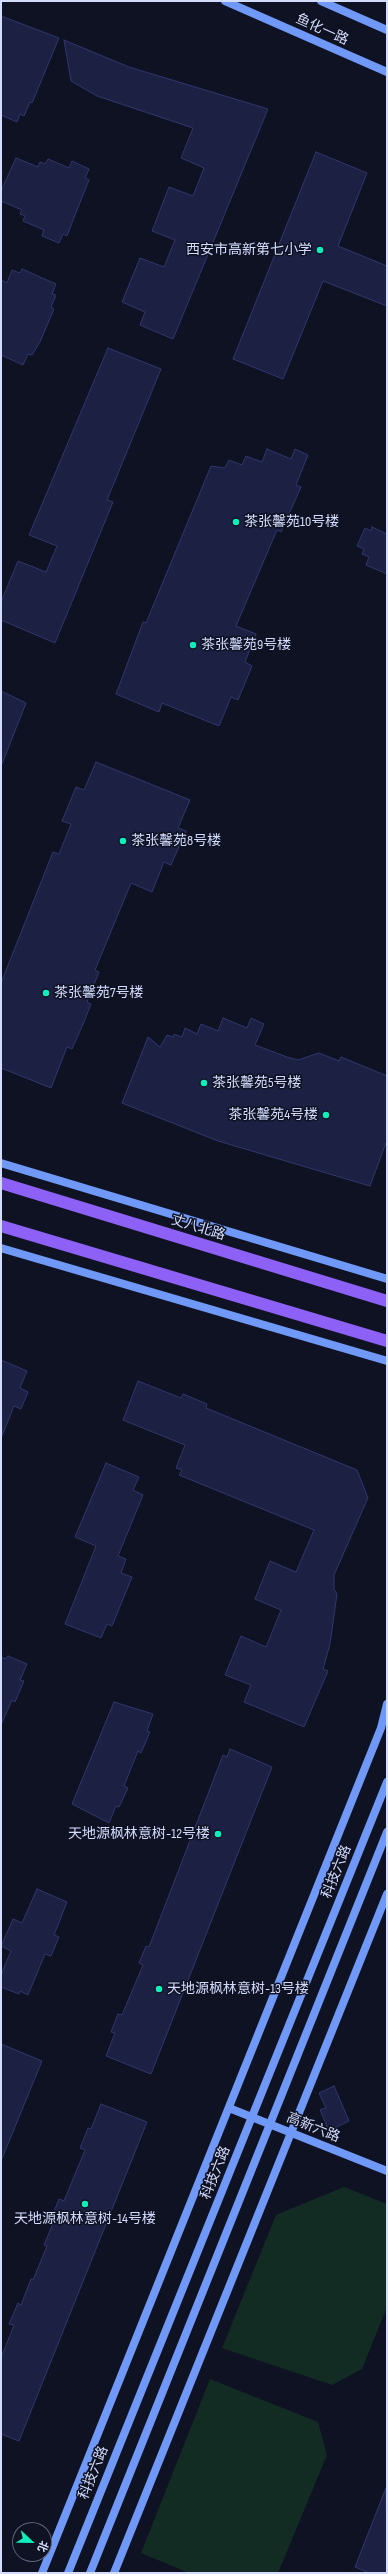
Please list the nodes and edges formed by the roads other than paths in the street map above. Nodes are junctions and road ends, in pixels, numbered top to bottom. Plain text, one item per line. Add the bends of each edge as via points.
1 (225, 1) edge
2 (321, 1) edge
3 (387, 30) edge
4 (387, 72) edge
5 (1, 1163) edge
6 (1, 1183) edge
7 (1, 1226) edge
8 (1, 1248) edge
9 (387, 1278) edge
10 (387, 1301) edge
11 (387, 1341) edge
12 (387, 1362) edge
13 (387, 1704) edge
14 (387, 1782) edge
15 (387, 1832) edge
16 (387, 1894) edge
17 (228, 2108) junction
18 (252, 2117) junction
19 (270, 2124) junction
20 (291, 2133) junction
21 (387, 2171) edge
22 (42, 2573) edge
23 (68, 2573) edge
24 (90, 2573) edge
25 (114, 2573) edge

1 - 4 main road, 鱼化一路
2 - 3 main road, 鱼化一路
5 - 9 main road
6 - 10 main road, 丈八北路
7 - 11 main road
8 - 12 main road
13 - 17 main road via 381,1728
14 - 18 main road, 科技六路
15 - 19 main road
16 - 20 main road
17 - 18 main road, 高新六路
17 - 22 main road
18 - 19 main road, 高新六路
18 - 23 main road, 科技六路
19 - 20 main road, 高新六路
19 - 24 main road
20 - 21 main road, 高新六路
20 - 25 main road

